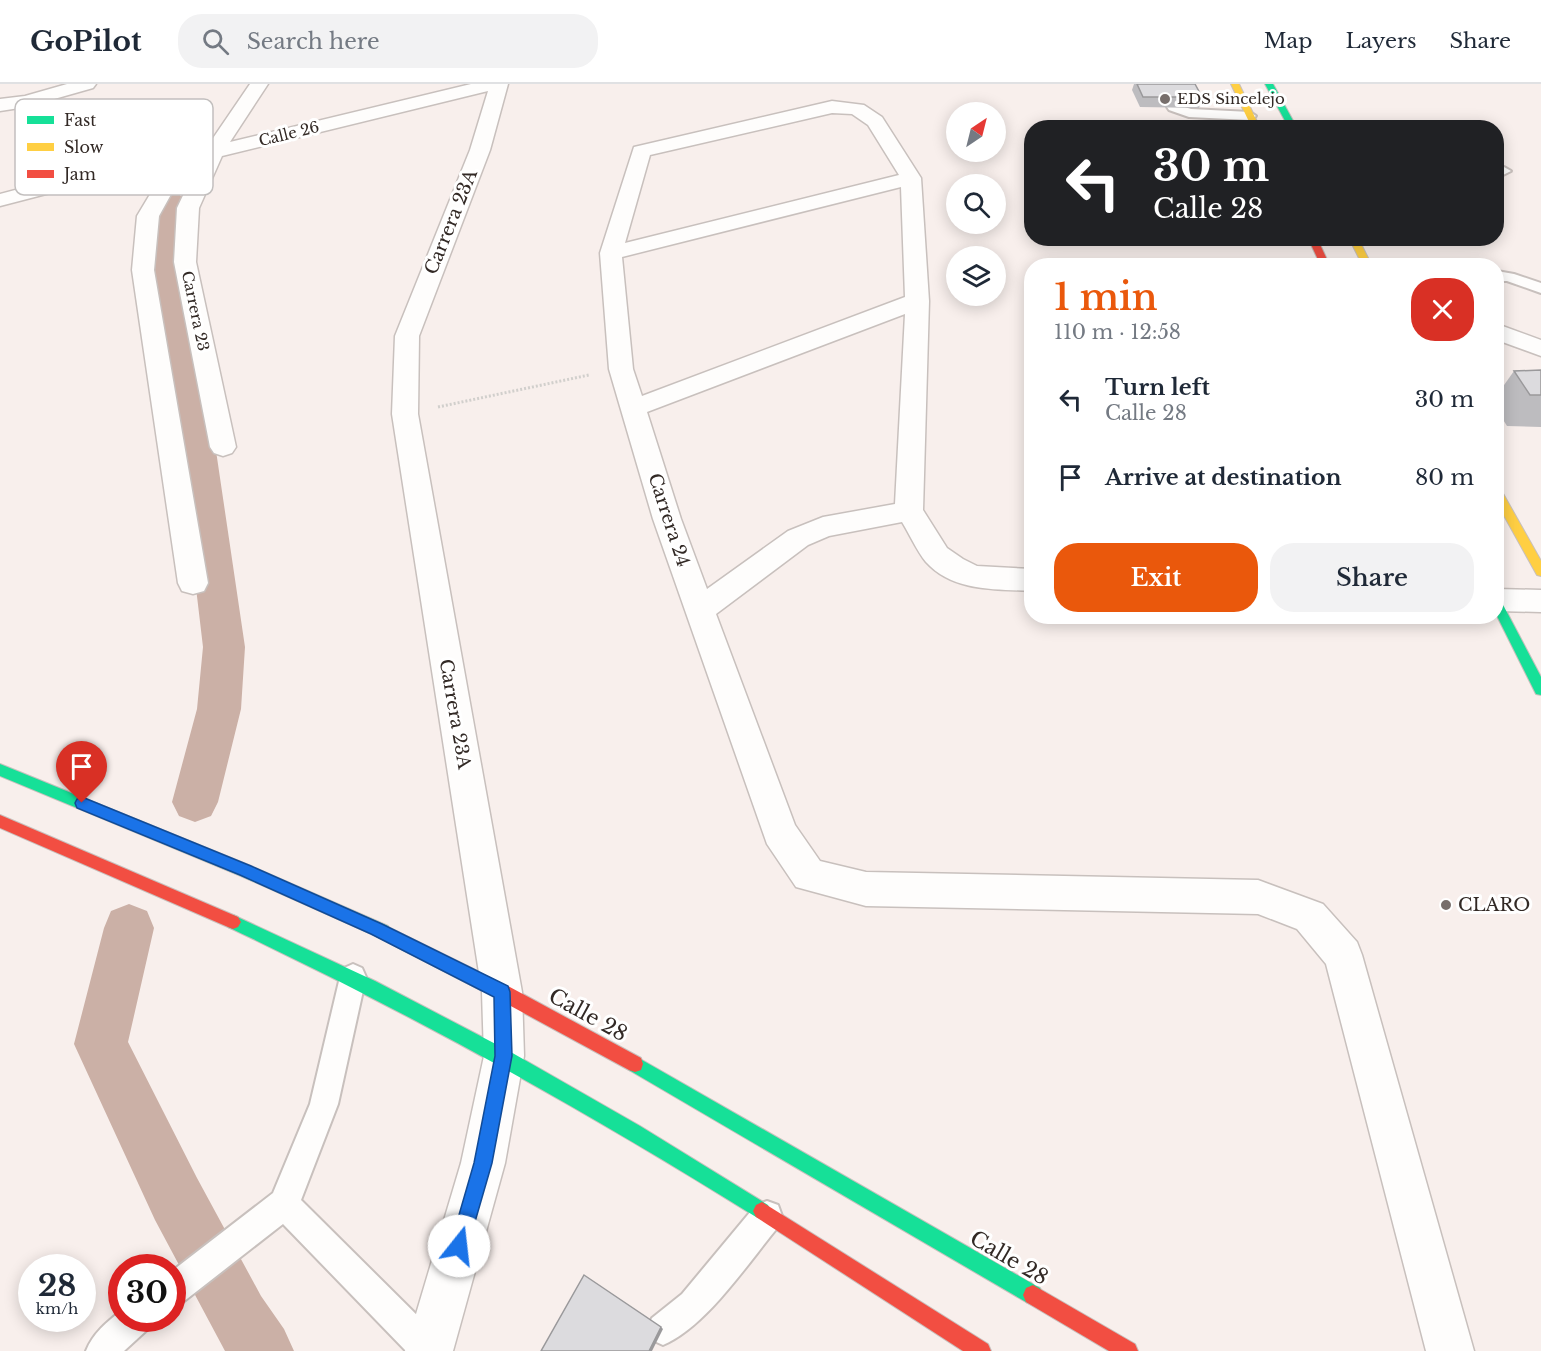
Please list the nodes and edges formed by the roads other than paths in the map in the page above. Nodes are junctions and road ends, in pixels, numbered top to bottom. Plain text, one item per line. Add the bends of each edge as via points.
1 (87, 84) edge
2 (259, 84) edge
3 (493, 84) edge
4 (499, 84) edge
5 (1234, 84) edge
6 (1269, 84) edge
7 (0, 87) edge
8 (22, 99) edge
9 (33, 99) edge
10 (15, 103) edge
11 (0, 105) edge
12 (1173, 107) edge
13 (1239, 120) edge
14 (1252, 120) edge
15 (1289, 120) edge
16 (214, 152) joint
17 (911, 178) junction
18 (19, 195) edge
19 (160, 195) edge
20 (194, 195) edge
21 (0, 200) edge
22 (610, 254) junction
23 (1504, 277) edge
24 (1541, 288) edge
25 (917, 301) junction
26 (1504, 334) edge
27 (1541, 349) edge
28 (634, 408) junction
29 (223, 447) dead end
30 (1504, 503) edge
31 (909, 511) junction
32 (1535, 549) edge
33 (1541, 572) edge
34 (1024, 579) edge
35 (193, 583) dead end
36 (1541, 601) edge
37 (1504, 602) edge
38 (700, 610) junction
39 (1504, 616) edge
40 (1541, 690) edge
41 (0, 770) edge
42 (0, 821) edge
43 (352, 976) junction
44 (502, 992) junction
45 (504, 1056) junction
46 (284, 1204) junction
47 (767, 1216) junction
48 (186, 1280) edge
49 (663, 1329) edge
50 (120, 1332) edge
51 (102, 1351) edge
52 (429, 1351) edge
53 (981, 1351) edge
54 (1128, 1351) edge
55 (1450, 1351) edge

1 - 9 street
2 - 16 street, Carrera 23
3 - 16 street, Calle 26
4 - 44 street, Carrera 23A via 480,150 408,336 405,414
5 - 14 street
6 - 15 street
7 - 8 street
10 - 11 street
12 - 13 lane
17 - 22 street
17 - 22 street, Carrera 24 via 875,122 857,109 832,107 641,151
17 - 25 street
18 - 21 street, Calle 26
19 - 35 street via 148,216 143,270
20 - 29 street, Carrera 23 via 188,208 185,262
22 - 28 street, Carrera 24 via 621,369
23 - 24 lane
25 - 28 street
25 - 31 street
26 - 27 street
28 - 38 street, Carrera 24 via 667,519
30 - 32 street
31 - 34 street via 937,555 953,567 973,577
31 - 38 street via 823,527 798,538
32 - 33 street
36 - 37 street
38 - 55 street, Carrera 24 via 780,833 809,875 866,889 1258,897 1310,916 1343,955
39 - 40 street
41 - 44 street, Calle 28 via 256,875 377,929
42 - 43 street via 214,911
43 - 45 street
43 - 46 lane via 324,1104
44 - 45 street, Carrera 23A
44 - 54 street, Calle 28 via 658,1077
45 - 47 street
45 - 52 street, Carrera 23A via 483,1163
46 - 48 lane
46 - 52 lane
47 - 49 lane via 693,1305
47 - 53 street
50 - 51 lane

